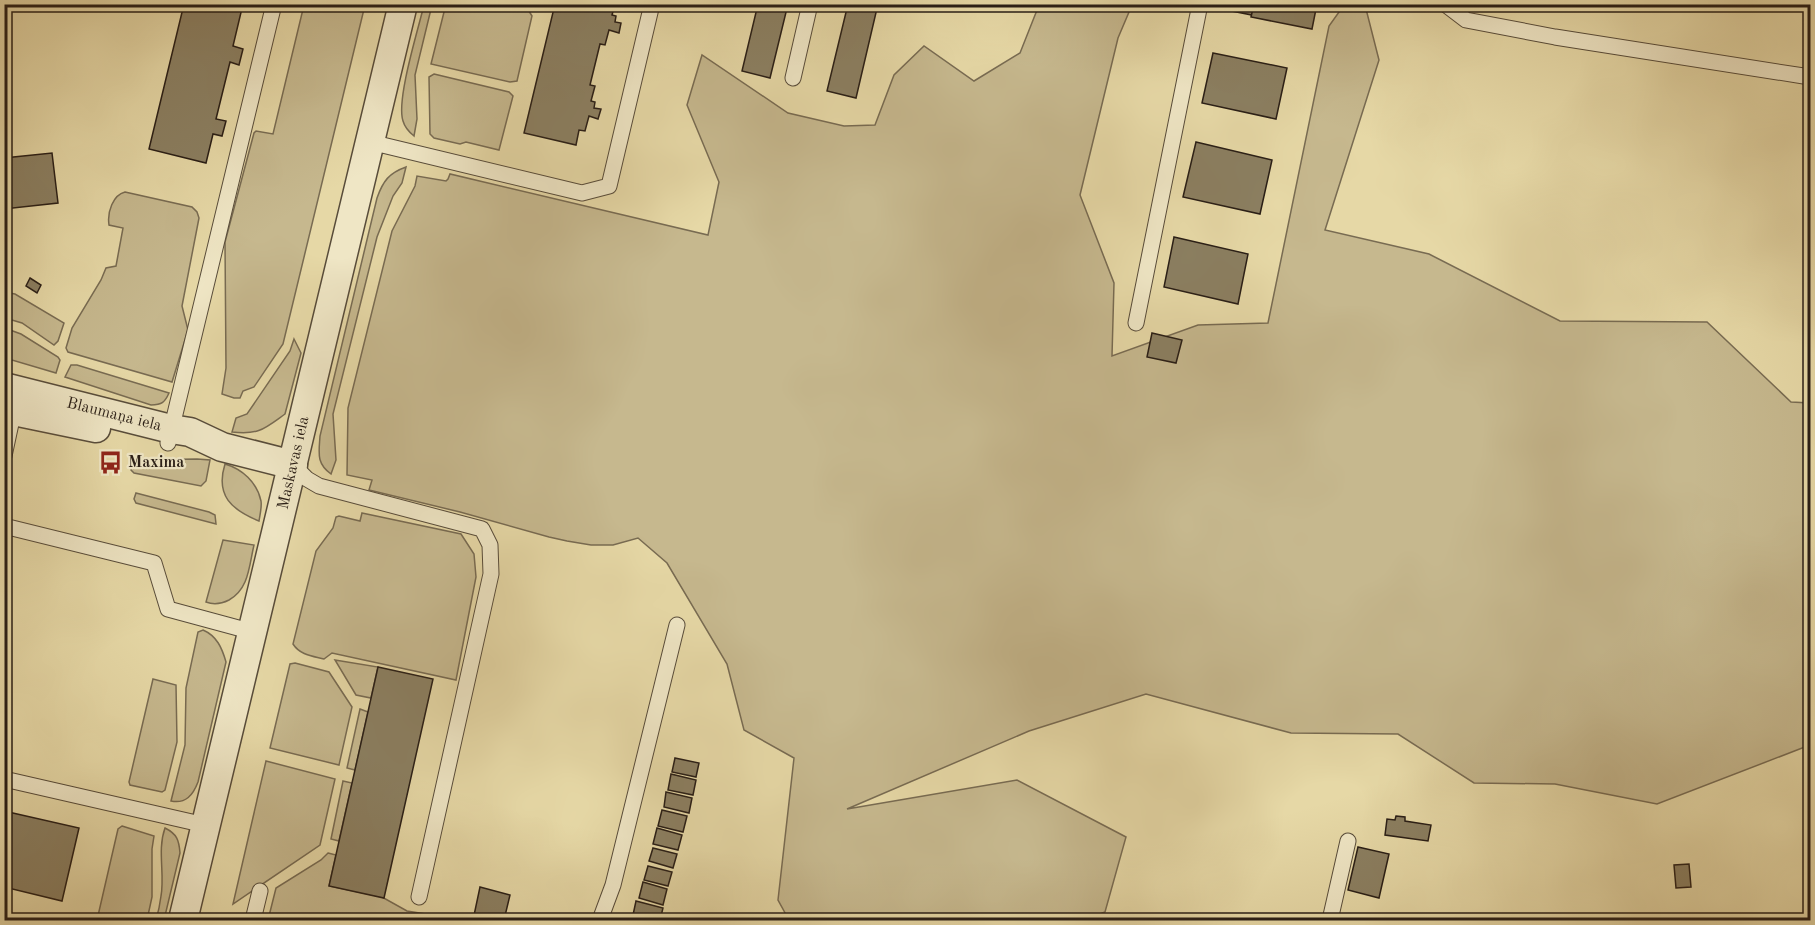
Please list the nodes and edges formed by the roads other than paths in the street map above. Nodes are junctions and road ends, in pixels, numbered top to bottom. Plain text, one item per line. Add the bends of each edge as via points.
1 (274, 4) edge
2 (403, 4) edge
3 (652, 4) edge
4 (810, 4) edge
5 (1200, 4) edge
6 (1445, 4) edge
7 (1810, 77) edge
8 (793, 78) dead end
9 (370, 142) junction
10 (1136, 323) dead end
11 (10, 400) edge
12 (170, 436) junction
13 (4, 456) edge
14 (293, 465) junction
15 (4, 526) edge
16 (677, 625) dead end
17 (253, 632) junction
18 (4, 779) edge
19 (205, 825) junction
20 (1348, 841) dead end
21 (260, 891) dead end
22 (419, 897) dead end
23 (183, 921) edge
24 (253, 921) edge
25 (600, 921) edge
26 (1330, 921) edge

1 - 12 lane
2 - 9 street, Maskavas iela
3 - 9 lane via 609,186 582,193
4 - 8 lane
5 - 10 lane
6 - 7 lane via 1466,20
9 - 14 street, Maskavas iela
11 - 12 street, Blaumaņa iela
11 - 13 lane
12 - 14 street, Blaumaņa iela via 190,432 222,447
14 - 17 street, Maskavas iela
14 - 22 lane via 319,486 482,529 490,545 491,574
15 - 17 lane via 154,564 168,609
16 - 25 lane via 613,885
17 - 19 street, Maskavas iela
18 - 19 lane
19 - 23 street, Maskavas iela
20 - 26 lane
21 - 24 lane

